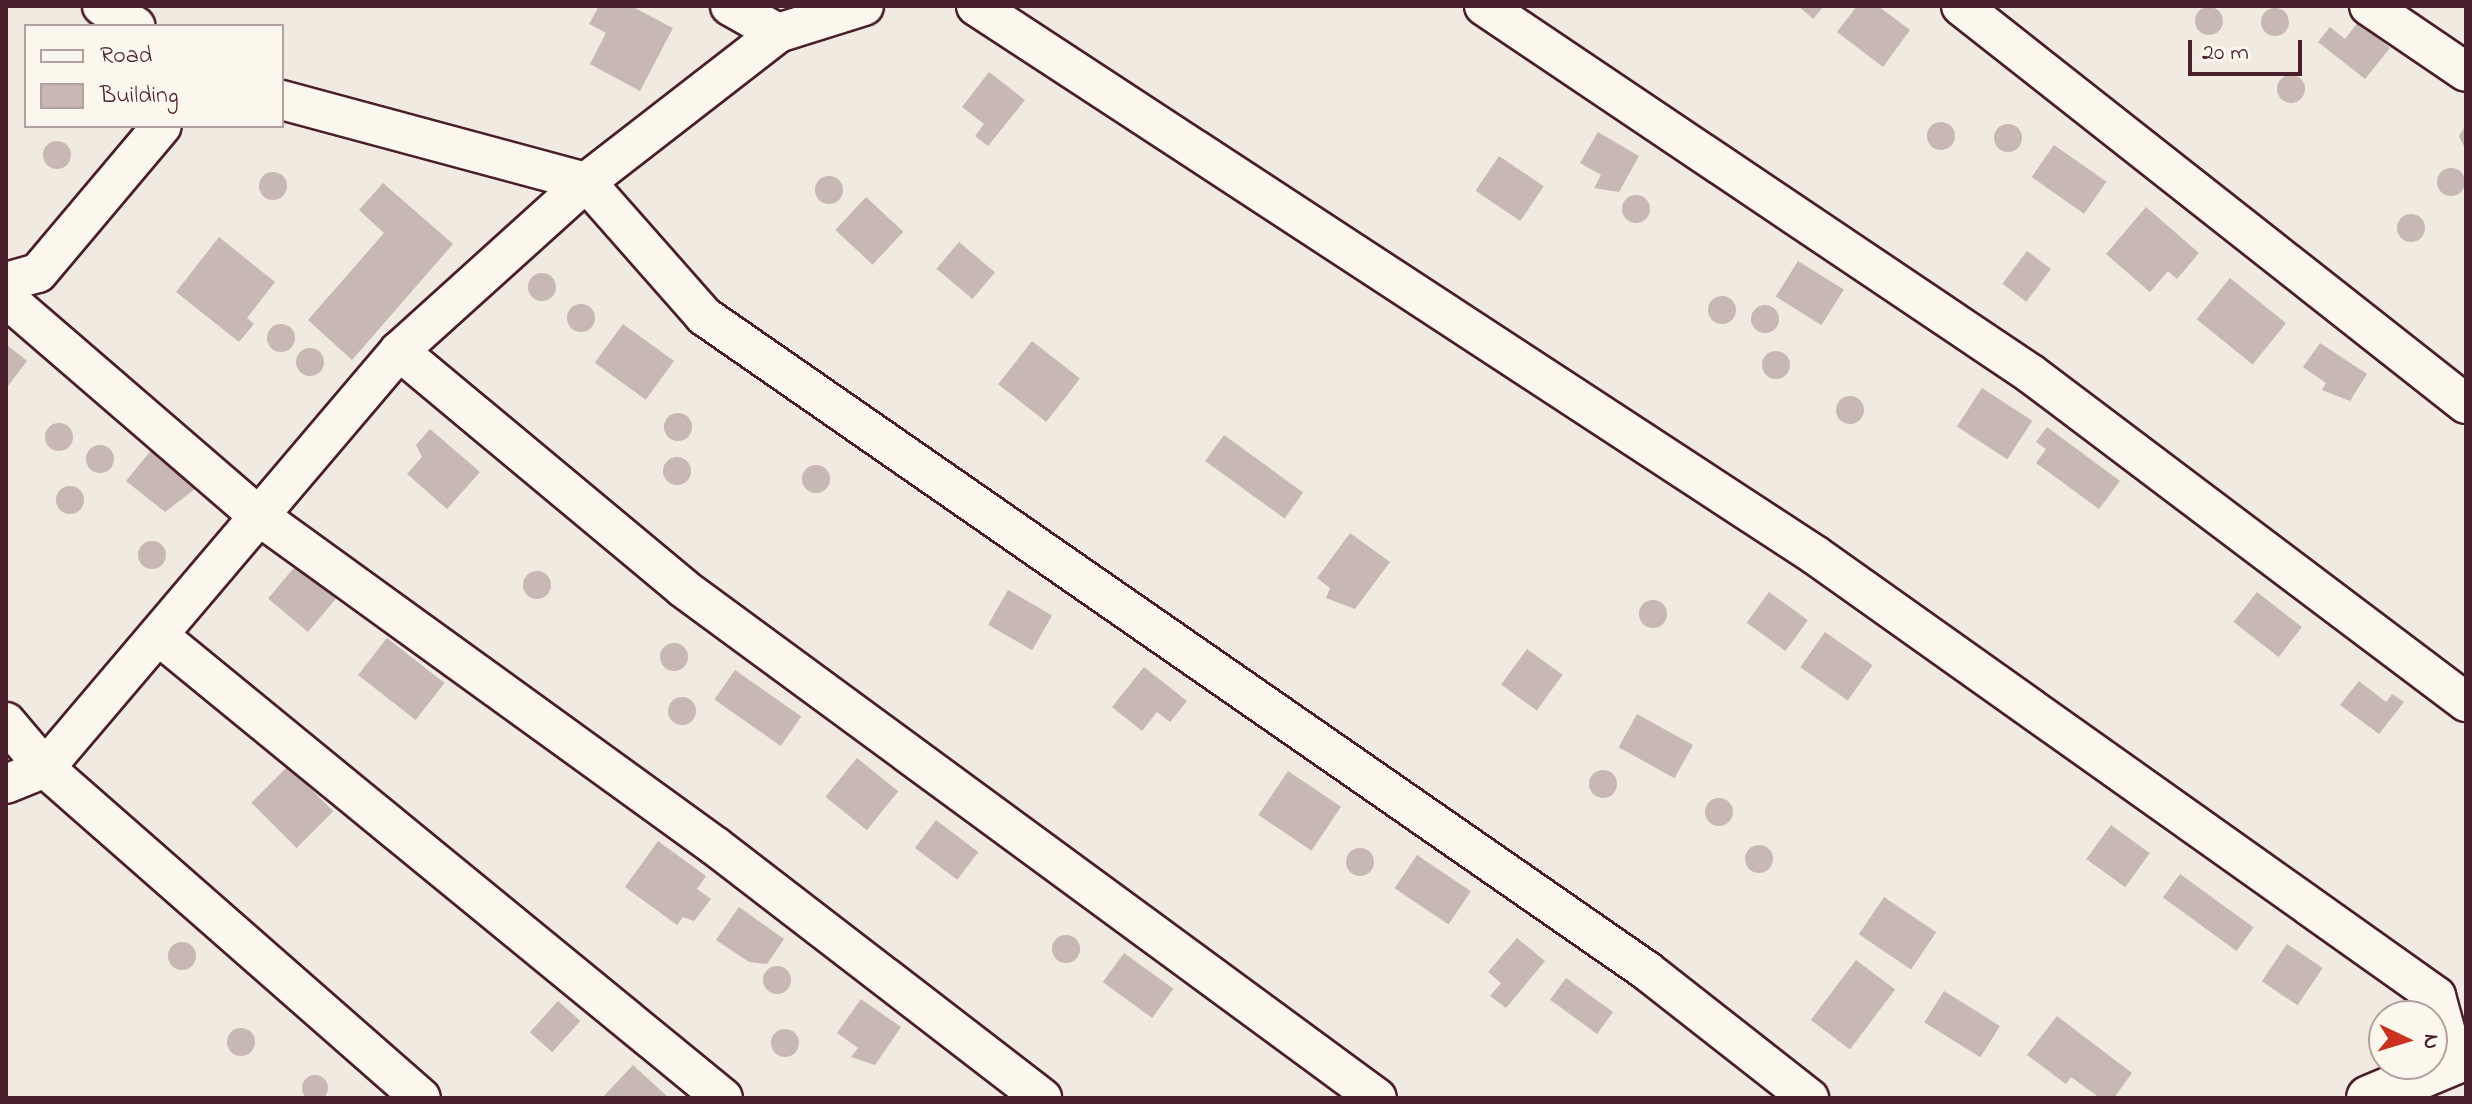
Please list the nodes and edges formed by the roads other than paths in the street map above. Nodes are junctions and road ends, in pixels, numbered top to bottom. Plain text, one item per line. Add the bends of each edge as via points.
1 (102, 6) edge
2 (730, 6) edge
3 (864, 6) edge
4 (976, 6) edge
5 (1484, 6) edge
6 (1961, 6) edge
7 (2369, 6) edge
8 (132, 24) edge
9 (778, 33) junction
10 (2466, 72) edge
11 (284, 101) edge
12 (160, 128) edge
13 (586, 182) junction
14 (6, 282) edge
15 (6, 298) edge
16 (399, 351) junction
17 (2466, 404) edge
18 (259, 516) junction
19 (159, 636) junction
20 (2466, 702) edge
21 (6, 722) edge
22 (45, 768) junction
23 (6, 784) edge
24 (2451, 993) edge
25 (2460, 1059) edge
26 (421, 1098) edge
27 (723, 1098) edge
28 (1042, 1098) edge
29 (1377, 1098) edge
30 (1809, 1098) edge
31 (2369, 1098) edge

1 - 8 street
2 - 9 street
3 - 9 street
4 - 24 street via 1815,555
5 - 20 street via 2031,374
6 - 17 street
7 - 10 street
9 - 13 street
11 - 13 street
12 - 14 street via 38,273
13 - 16 street
13 - 30 street via 704,316 1647,971
15 - 18 street
16 - 18 street
16 - 29 street via 683,588
18 - 19 street
18 - 28 street via 715,846
19 - 22 street
19 - 27 street
21 - 22 street
22 - 23 street
22 - 26 street
24 - 25 street
25 - 31 street

